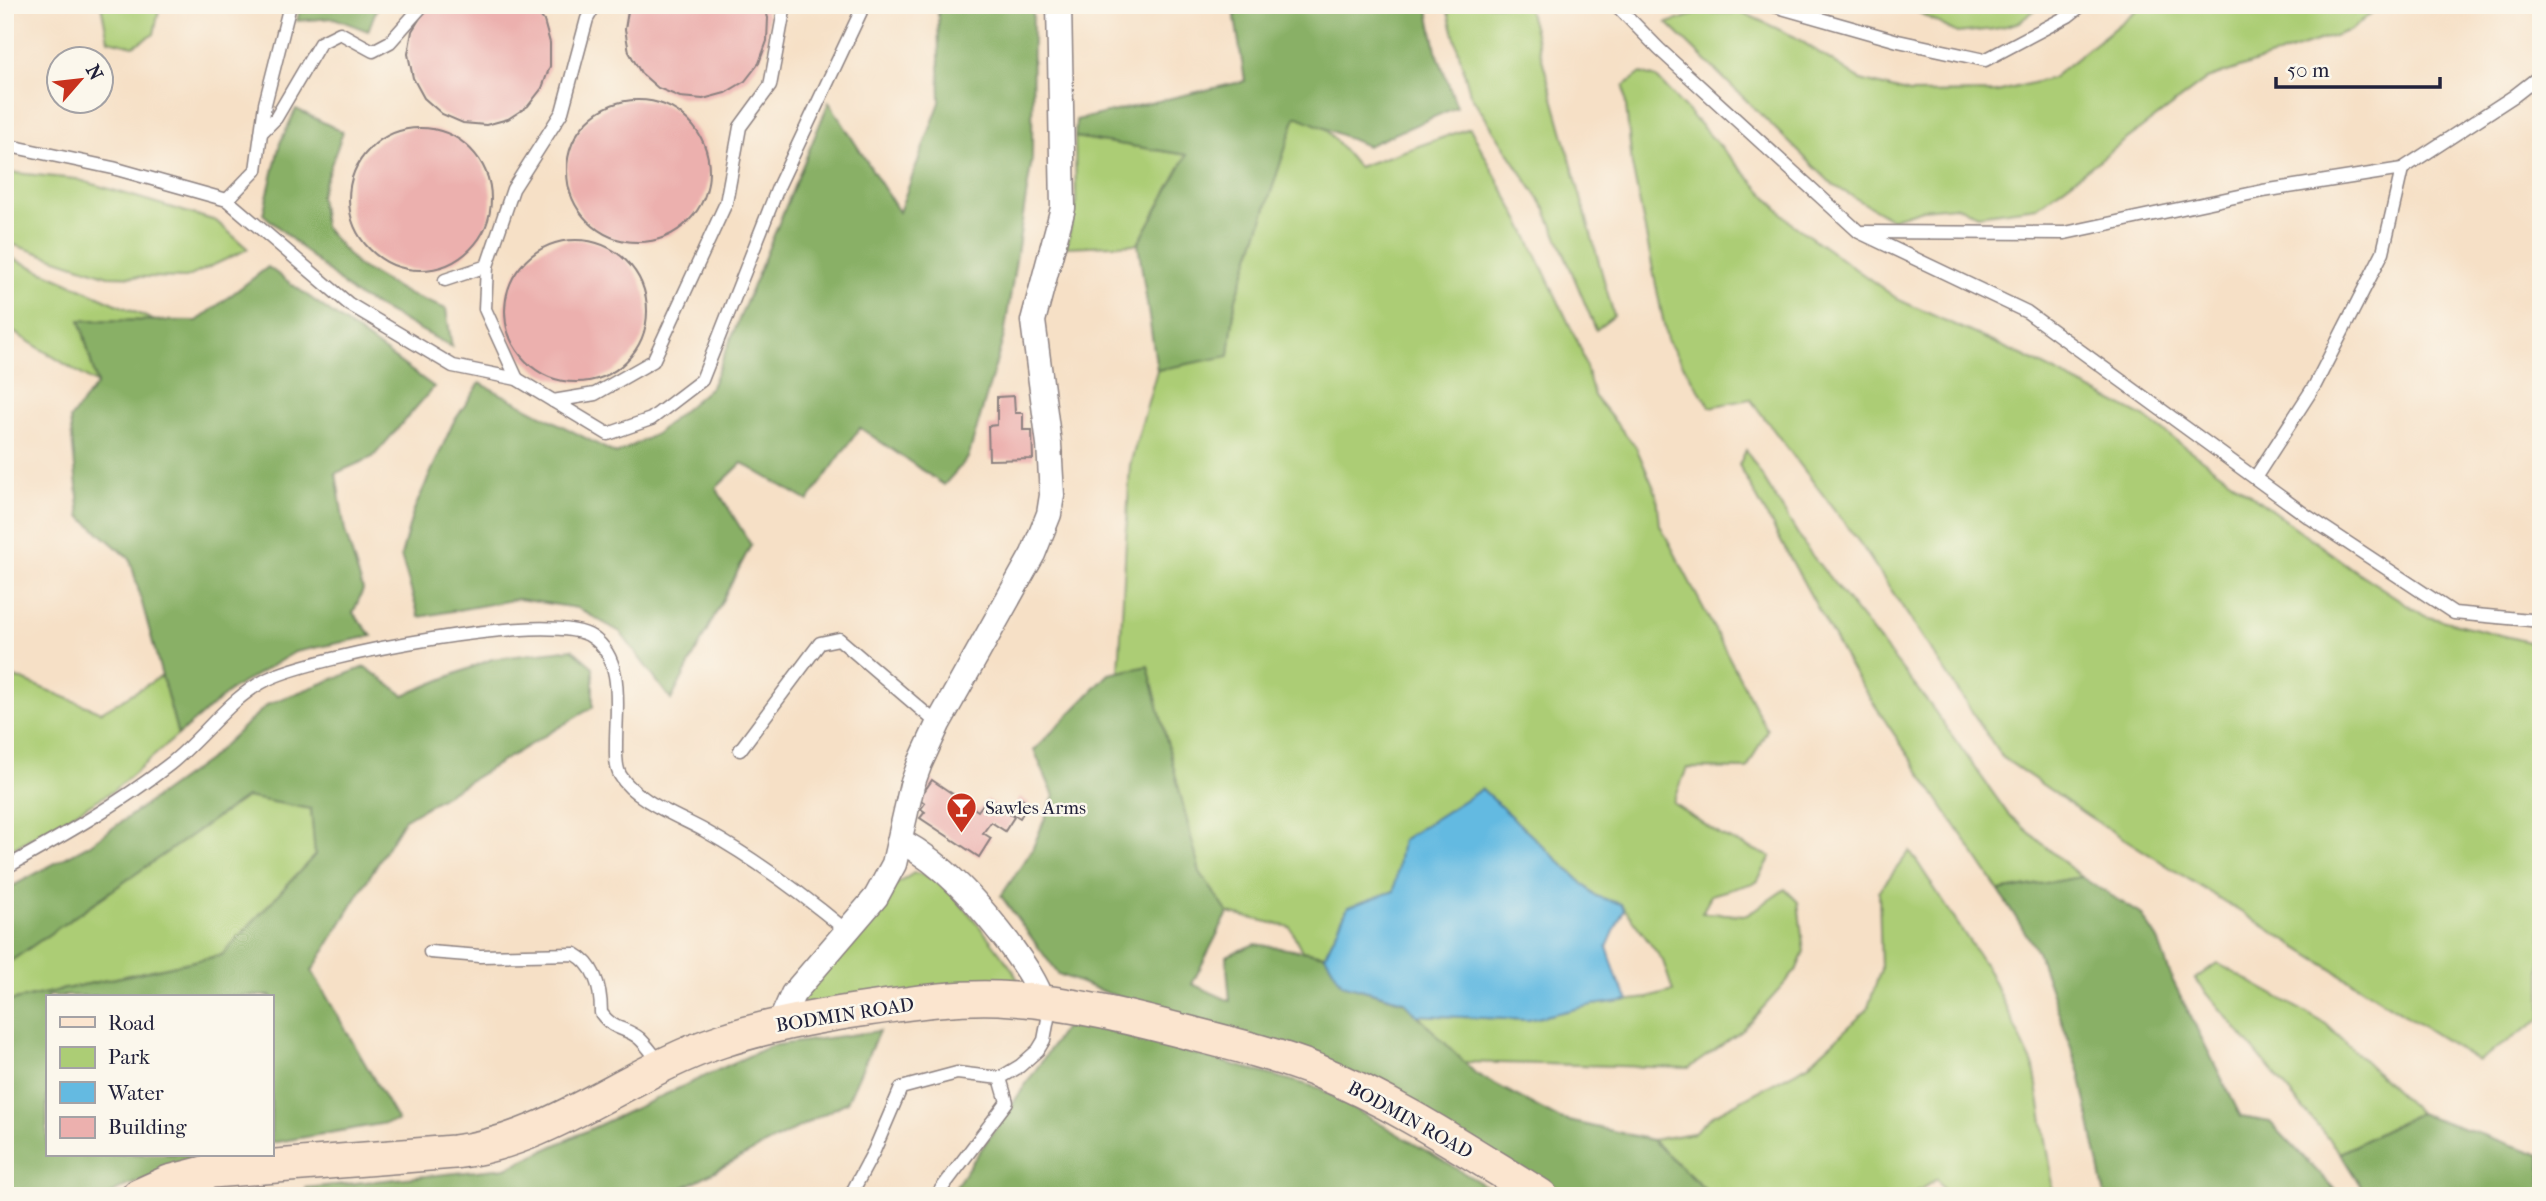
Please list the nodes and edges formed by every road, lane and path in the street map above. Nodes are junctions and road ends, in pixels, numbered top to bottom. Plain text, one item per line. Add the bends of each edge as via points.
1 (290, 5) edge
2 (423, 5) edge
3 (595, 5) edge
4 (785, 5) edge
5 (864, 5) edge
6 (1059, 5) edge
7 (1616, 5) edge
8 (1770, 5) edge
9 (2082, 5) edge
10 (2541, 75) edge
11 (261, 133) junction
12 (5, 145) edge
13 (2402, 169) junction
14 (227, 200) junction
15 (1859, 232) junction
16 (487, 266) junction
17 (445, 280) dead end
18 (517, 379) junction
19 (553, 401) junction
20 (2255, 478) junction
21 (2541, 621) edge
22 (938, 724) junction
23 (740, 750) dead end
24 (901, 841) junction
25 (5, 869) edge
26 (847, 931) junction
27 (430, 952) dead end
28 (1043, 1002) junction
29 (779, 1025) junction
30 (661, 1065) junction
31 (1000, 1078) junction
32 (138, 1196) edge
33 (850, 1196) edge
34 (936, 1196) edge
35 (1541, 1196) edge

1 - 11 lane
2 - 11 lane via 390,42 373,51 340,33 320,43 276,118
3 - 16 lane via 587,19 562,112 513,189
4 - 19 lane via 770,86 740,127 726,203 653,361 595,394
5 - 19 lane via 779,185 702,380 651,419 608,435
6 - 22 street via 1063,208 1032,321 1049,444 1049,513 1033,554
7 - 15 lane
8 - 9 lane via 1984,60
10 - 13 lane
11 - 14 lane via 256,170
12 - 14 lane via 113,168
13 - 15 lane via 2263,191 2065,233
13 - 20 lane via 2383,252 2315,385
14 - 18 lane via 349,304 453,366
15 - 20 lane via 2027,312
16 - 17 lane
16 - 18 lane via 485,309
18 - 19 lane
20 - 21 lane via 2454,613
22 - 23 lane via 839,639 820,643
22 - 24 street via 912,785
24 - 26 street via 888,879
24 - 28 street via 938,864 973,898 1025,966
25 - 26 lane via 139,788 244,694 268,679 358,653 446,637 522,629 577,630 598,642 612,659 620,776 667,813 733,849
26 - 29 street via 793,995
27 - 30 lane via 575,954 584,959 597,980 603,1017 641,1040
28 - 29 main road, BODMIN ROAD via 943,1000
28 - 31 lane via 1048,1019 1044,1041 1020,1066
28 - 35 main road, BODMIN ROAD via 1165,1027 1317,1071 1375,1098
29 - 30 main road, BODMIN ROAD via 717,1042
30 - 32 main road, BODMIN ROAD via 527,1135 490,1147 212,1171
31 - 33 lane via 957,1073 901,1088
31 - 34 lane via 1007,1102

